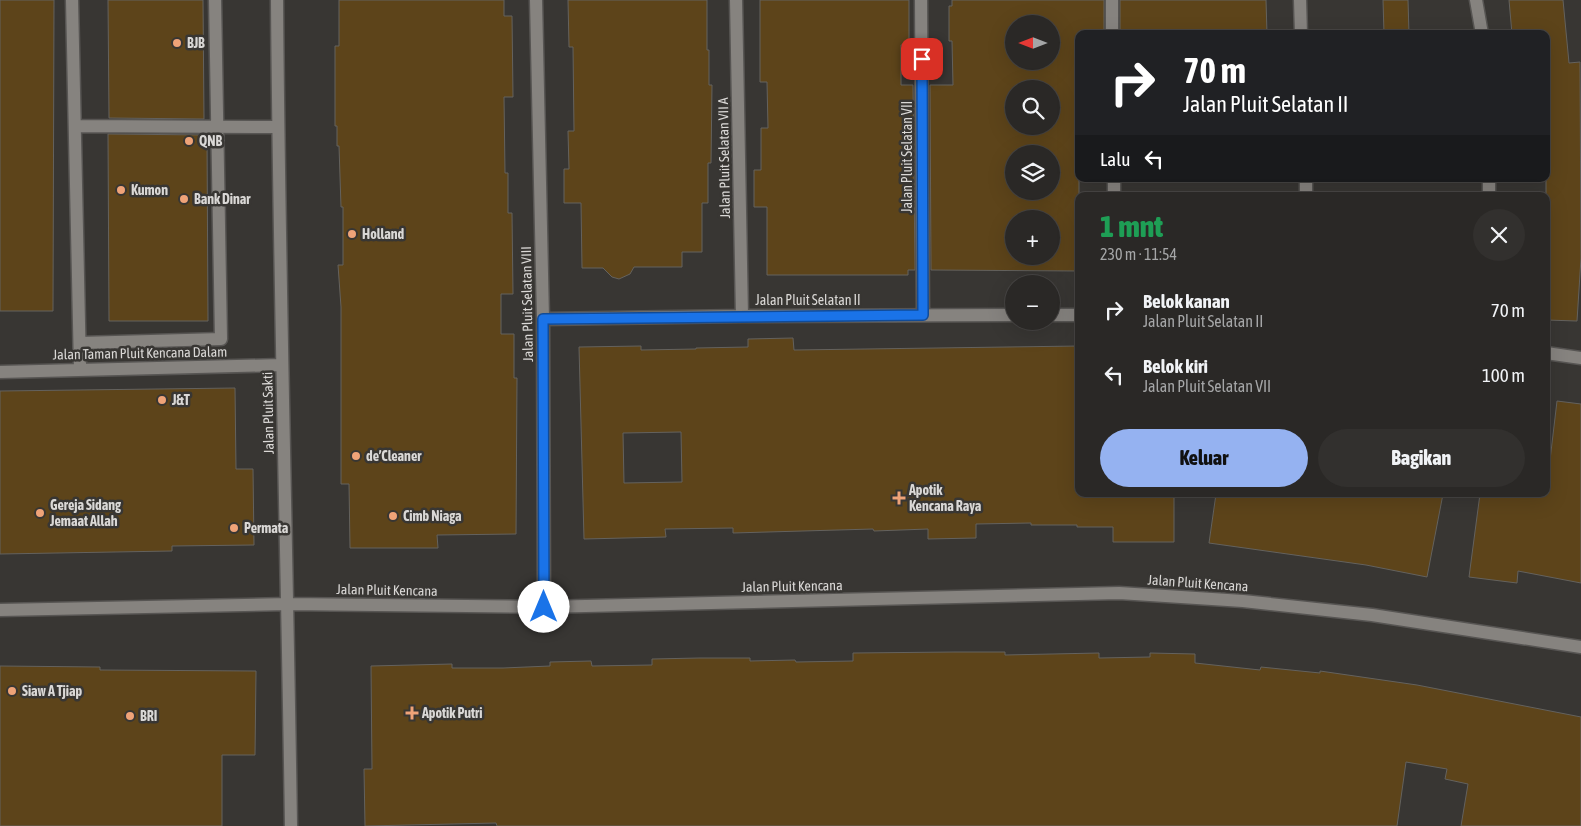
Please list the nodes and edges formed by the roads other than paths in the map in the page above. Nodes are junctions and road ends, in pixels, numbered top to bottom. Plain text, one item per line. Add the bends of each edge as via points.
1 (72, 0) edge
2 (215, 0) edge
3 (277, 0) edge
4 (536, 0) edge
5 (736, 0) edge
6 (921, 0) edge
7 (1112, 0) edge
8 (1300, 0) edge
9 (1476, 0) edge
10 (1112, 30) edge
11 (1301, 30) edge
12 (1481, 30) edge
13 (75, 126) junction
14 (218, 127) junction
15 (278, 127) junction
16 (923, 315) junction
17 (1005, 315) edge
18 (1060, 315) edge
19 (1075, 315) edge
20 (742, 316) junction
21 (543, 319) junction
22 (80, 343) junction
23 (1550, 354) edge
24 (1581, 358) edge
25 (282, 365) junction
26 (80, 369) junction
27 (0, 372) edge
28 (288, 604) junction
29 (544, 607) junction
30 (0, 610) edge
31 (1581, 648) edge
32 (291, 826) edge

1 - 13 street
2 - 14 street
3 - 15 street, Jalan Pluit Sakti
4 - 21 street, Jalan Pluit Selatan VIII
5 - 20 street, Jalan Pluit Selatan VII A
6 - 16 street, Jalan Pluit Selatan VII
7 - 10 street
8 - 11 street
9 - 12 street
13 - 14 street
13 - 22 street
14 - 15 street
14 - 22 street via 221,339
15 - 25 street, Jalan Pluit Sakti
16 - 17 street, Jalan Pluit Selatan II
16 - 20 street, Jalan Pluit Selatan II
18 - 19 street
20 - 21 street, Jalan Pluit Selatan II
21 - 29 street, Jalan Pluit Selatan VIII
22 - 26 street
23 - 24 street
25 - 26 street, Jalan Taman Pluit Kencana Dalam
25 - 28 street, Jalan Pluit Sakti
26 - 27 street, Jalan Taman Pluit Kencana Dalam
28 - 29 street, Jalan Pluit Kencana
28 - 30 street, Jalan Pluit Kencana
28 - 32 street, Jalan Pluit Sakti
29 - 31 street, Jalan Pluit Kencana via 1119,593 1243,601 1372,615

